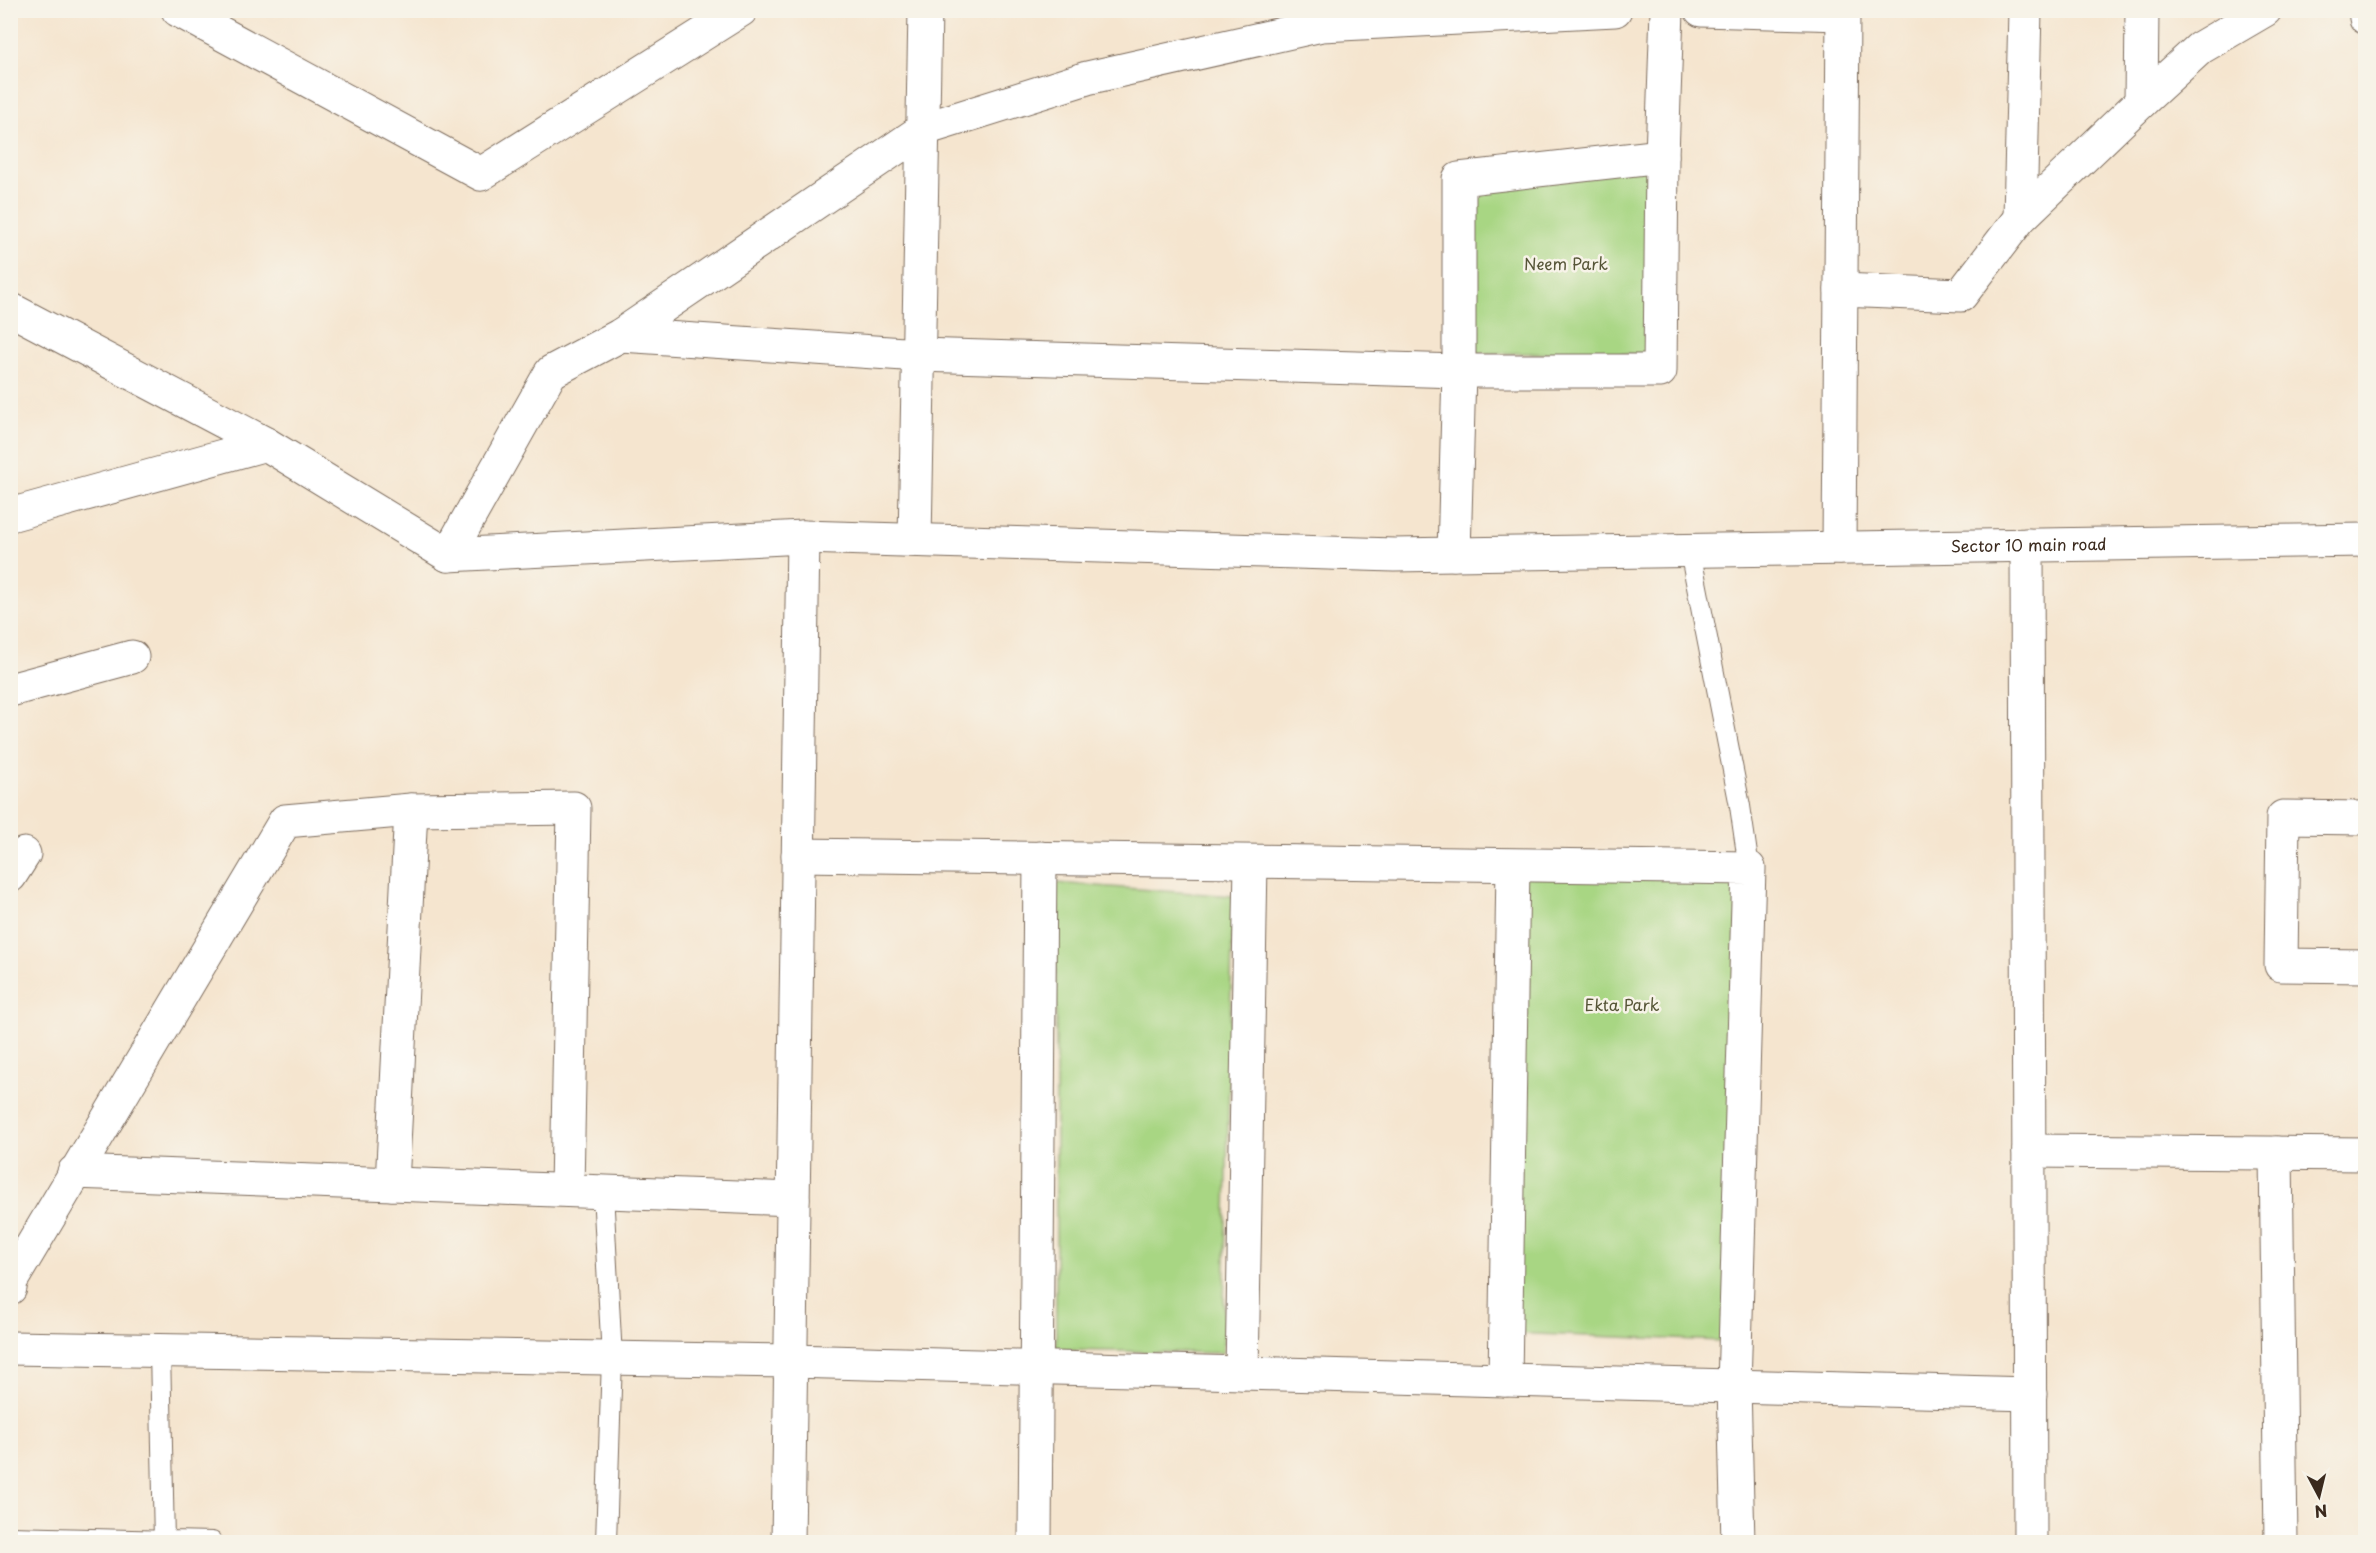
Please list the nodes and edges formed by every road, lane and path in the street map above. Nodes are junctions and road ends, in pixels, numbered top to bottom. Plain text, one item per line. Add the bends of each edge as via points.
1 (178, 10) edge
2 (925, 10) edge
3 (1615, 10) edge
4 (1667, 10) edge
5 (1701, 10) edge
6 (2025, 10) edge
7 (2142, 10) edge
8 (2265, 10) edge
9 (2365, 10) edge
10 (731, 12) edge
11 (1843, 12) edge
12 (2366, 18) edge
13 (2141, 102) junction
14 (924, 129) junction
15 (1662, 156) junction
16 (2020, 218) junction
17 (1841, 290) junction
18 (10, 309) edge
19 (621, 335) junction
20 (919, 355) junction
21 (1459, 370) junction
22 (266, 444) junction
23 (10, 514) edge
24 (802, 537) junction
25 (915, 540) junction
26 (2366, 540) edge
27 (2027, 545) junction
28 (1839, 548) junction
29 (1690, 551) junction
30 (1454, 554) junction
31 (448, 555) junction
32 (132, 657) dead end
33 (10, 690) edge
34 (411, 810) junction
35 (2366, 818) edge
36 (798, 855) junction
37 (1040, 858) junction
38 (1251, 862) junction
39 (1513, 866) junction
40 (1749, 868) junction
41 (2366, 966) edge
42 (2029, 1151) junction
43 (2276, 1153) junction
44 (2366, 1154) edge
45 (74, 1172) junction
46 (392, 1184) junction
47 (567, 1190) junction
48 (603, 1192) junction
49 (793, 1199) junction
50 (10, 1288) edge
51 (10, 1348) edge
52 (160, 1350) junction
53 (612, 1358) junction
54 (791, 1361) junction
55 (1037, 1368) junction
56 (1242, 1373) junction
57 (1505, 1380) junction
58 (1734, 1386) junction
59 (2030, 1394) junction
60 (21, 1539) edge
61 (164, 1541) edge
62 (212, 1542) edge
63 (606, 1542) edge
64 (788, 1542) edge
65 (1035, 1542) edge
66 (1738, 1542) edge
67 (2030, 1542) edge
68 (2281, 1542) edge

1 - 10 street via 481,174
2 - 14 street
3 - 14 street via 1322,25 1087,78
4 - 15 street
5 - 11 street
6 - 16 street
7 - 13 street
8 - 13 street via 2200,48
9 - 12 street
11 - 17 street
13 - 16 street
14 - 19 street
14 - 20 street
15 - 21 street via 1459,179
15 - 21 street via 1660,371
16 - 17 street via 1961,295
17 - 28 street
18 - 22 street
19 - 20 street
19 - 31 street via 551,372
20 - 21 street
20 - 25 street
21 - 30 street
22 - 23 street
22 - 31 street
24 - 25 street, Sector 10 main road
24 - 31 street, Sector 10 main road
24 - 36 street
25 - 30 street, Sector 10 main road
26 - 27 street, Sector 10 main road
27 - 28 street, Sector 10 main road
27 - 42 street
28 - 29 street, Sector 10 main road
29 - 30 street, Sector 10 main road
29 - 40 lane
32 - 33 street
34 - 45 street via 285,821
34 - 46 street
34 - 47 street via 574,808
35 - 41 street via 2283,817 2281,965
36 - 37 street
36 - 49 street
37 - 38 street
37 - 55 street
38 - 39 street
38 - 56 street
39 - 40 street
39 - 57 street
40 - 58 street
42 - 43 street
42 - 59 street
43 - 44 street
43 - 68 street
45 - 46 street
45 - 50 street
46 - 47 street
47 - 48 street
48 - 49 street
48 - 53 lane
49 - 54 street
51 - 52 street
52 - 53 street
52 - 61 lane
53 - 54 street
53 - 63 lane
54 - 55 street
54 - 64 street
55 - 56 street
55 - 65 street
56 - 57 street
57 - 58 street
58 - 59 street
58 - 66 street
59 - 67 street
60 - 61 lane
61 - 62 lane

